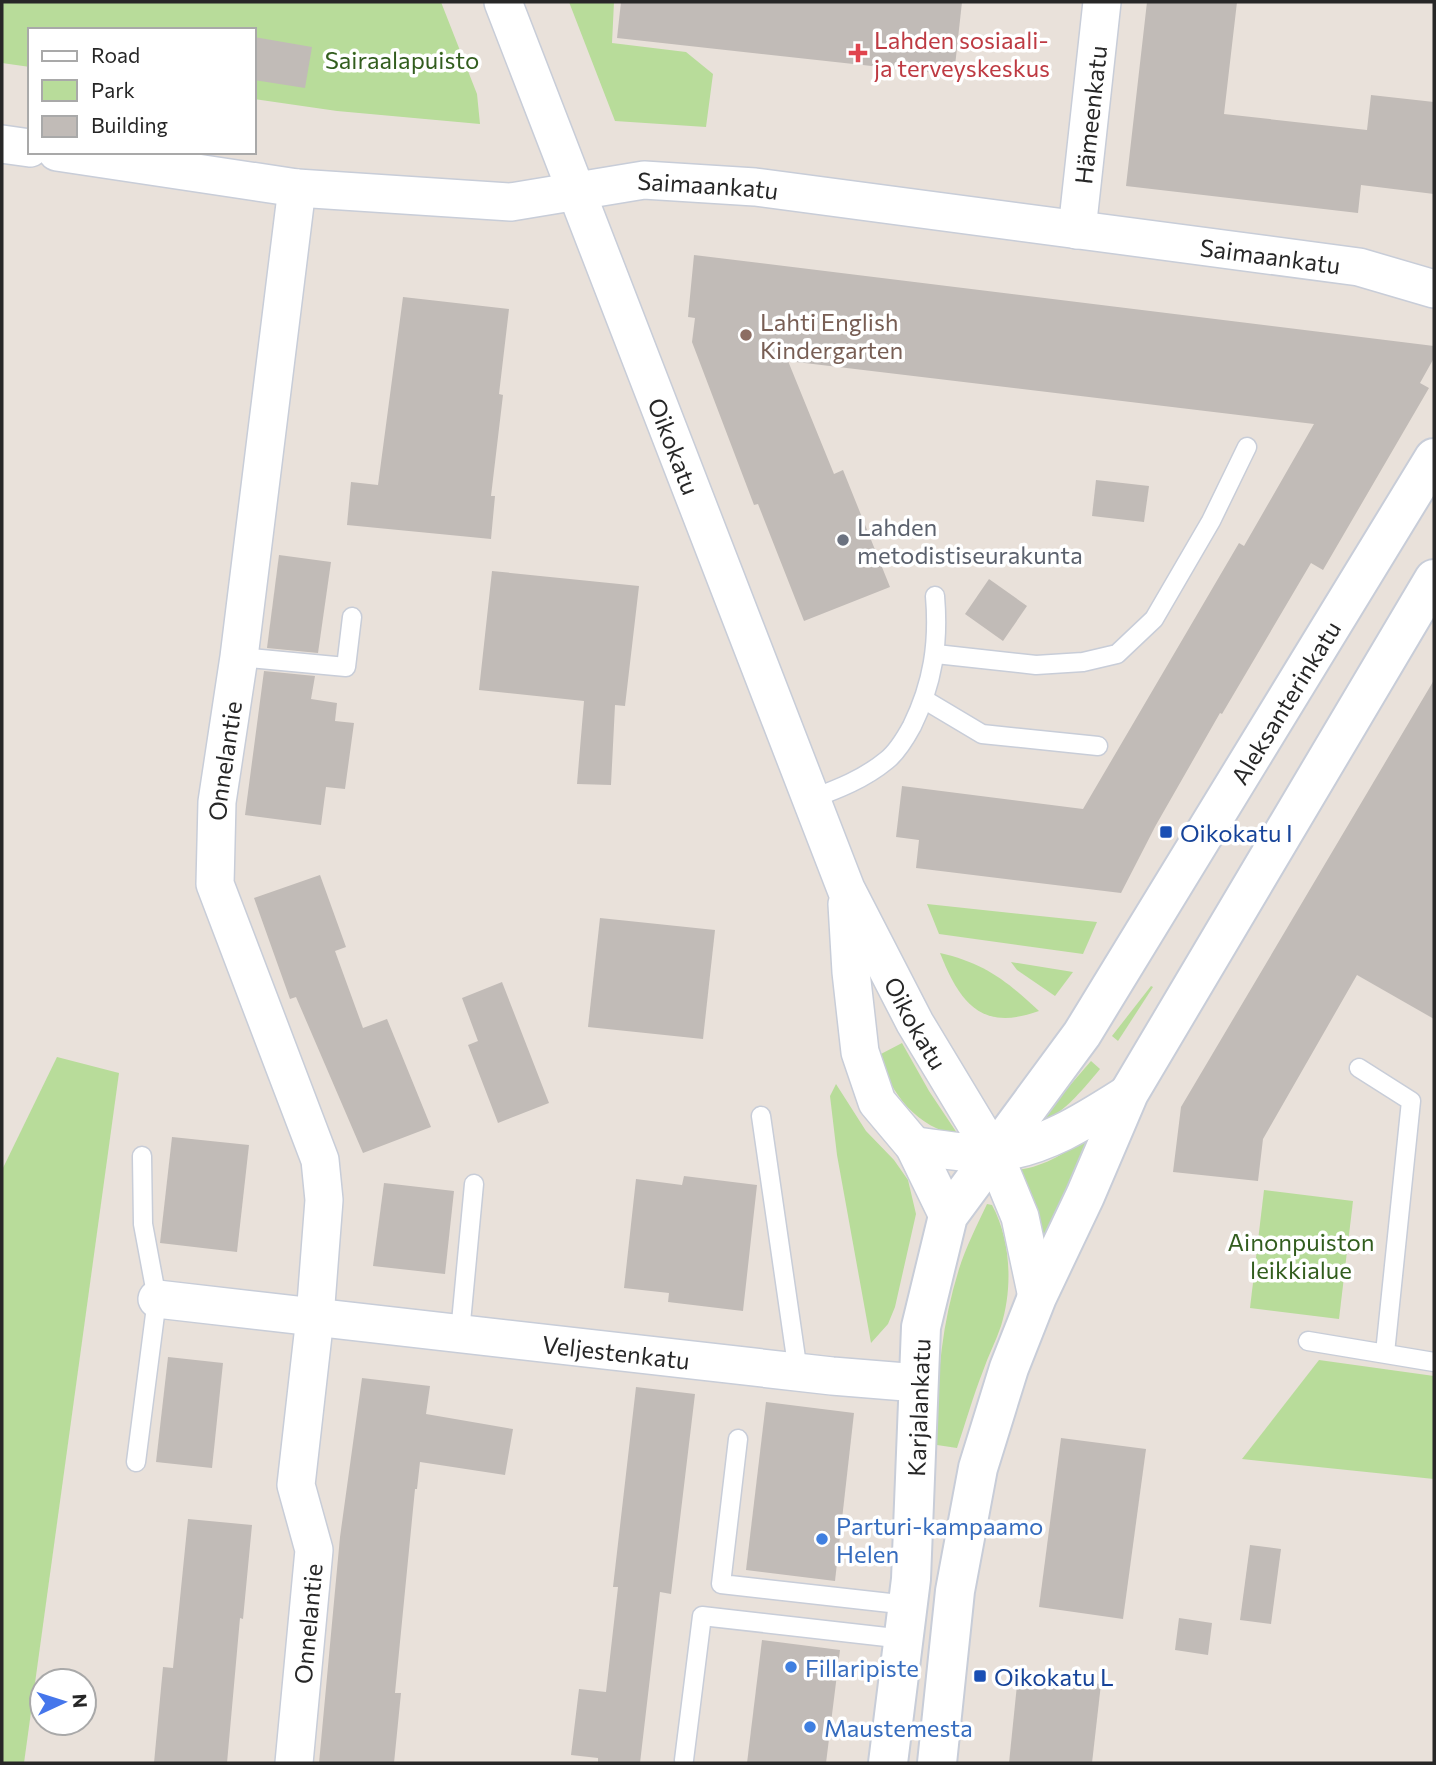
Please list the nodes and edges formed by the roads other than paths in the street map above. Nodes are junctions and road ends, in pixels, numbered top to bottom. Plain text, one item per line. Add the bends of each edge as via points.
1 (503, 2) edge
2 (1102, 2) edge
3 (2, 144) edge
4 (28, 148) edge
5 (70, 154) edge
6 (297, 188) junction
7 (577, 191) junction
8 (1077, 230) junction
9 (1434, 261) edge
10 (1359, 267) junction
11 (1434, 289) edge
12 (1247, 447) dead end
13 (1434, 458) edge
14 (1434, 579) edge
15 (935, 596) dead end
16 (352, 617) dead end
17 (936, 654) junction
18 (239, 657) junction
19 (925, 700) junction
20 (1098, 746) dead end
21 (811, 799) junction
22 (846, 889) junction
23 (1360, 1068) dead end
24 (1129, 1093) junction
25 (761, 1116) dead end
26 (914, 1146) junction
27 (994, 1154) junction
28 (142, 1156) dead end
29 (474, 1184) dead end
30 (948, 1216) junction
31 (1037, 1297) junction
32 (157, 1299) junction
33 (315, 1317) junction
34 (460, 1333) junction
35 (1308, 1341) dead end
36 (1385, 1353) junction
37 (1434, 1362) edge
38 (798, 1372) junction
39 (918, 1382) junction
40 (738, 1439) dead end
41 (136, 1462) dead end
42 (906, 1622) junction
43 (684, 1760) dead end
44 (294, 1763) edge
45 (888, 1763) edge
46 (937, 1763) edge

1 - 7 street, Oikokatu
2 - 8 street, Hämeenkatu
3 - 4 street
5 - 6 street, Saimaankatu
6 - 7 street, Saimaankatu via 510,202
6 - 18 street, Onnelantie
7 - 8 street, Saimaankatu via 644,180 755,187
7 - 21 street, Oikokatu
8 - 10 street, Saimaankatu
9 - 10 street, Saimaankatu
10 - 11 street, Saimaankatu
12 - 17 lane via 1211,521 1154,619 1117,654 1035,665
13 - 27 main road, Aleksanterinkatu via 1082,1034
14 - 24 main road
15 - 17 lane
16 - 18 lane via 346,667
17 - 19 lane
18 - 33 street, Onnelantie via 217,802 215,884 320,1160 324,1200
19 - 20 lane via 982,734
19 - 21 lane via 889,759 858,780
21 - 22 street, Oikokatu
22 - 26 street, Oikokatu via 860,1052 877,1102
22 - 27 street, Oikokatu via 915,1023
23 - 36 lane via 1411,1101
24 - 27 street via 1073,1128 1037,1144
24 - 31 main road
25 - 38 lane
26 - 27 street
26 - 30 street, Oikokatu
27 - 30 main road, Karjalankatu
27 - 31 street, Oikokatu via 1020,1217
28 - 32 lane via 143,1224
29 - 34 lane
30 - 39 main road, Karjalankatu via 921,1327
31 - 46 main road via 978,1468 955,1591
32 - 33 street, Veljestenkatu
32 - 41 lane
33 - 34 street, Veljestenkatu
33 - 44 street, Onnelantie via 296,1485 314,1550
34 - 38 street, Veljestenkatu
35 - 36 lane
36 - 37 lane
38 - 39 street, Veljestenkatu
39 - 42 main road, Karjalankatu
40 - 42 lane via 721,1584
42 - 43 lane via 702,1616
42 - 45 main road, Karjalankatu

